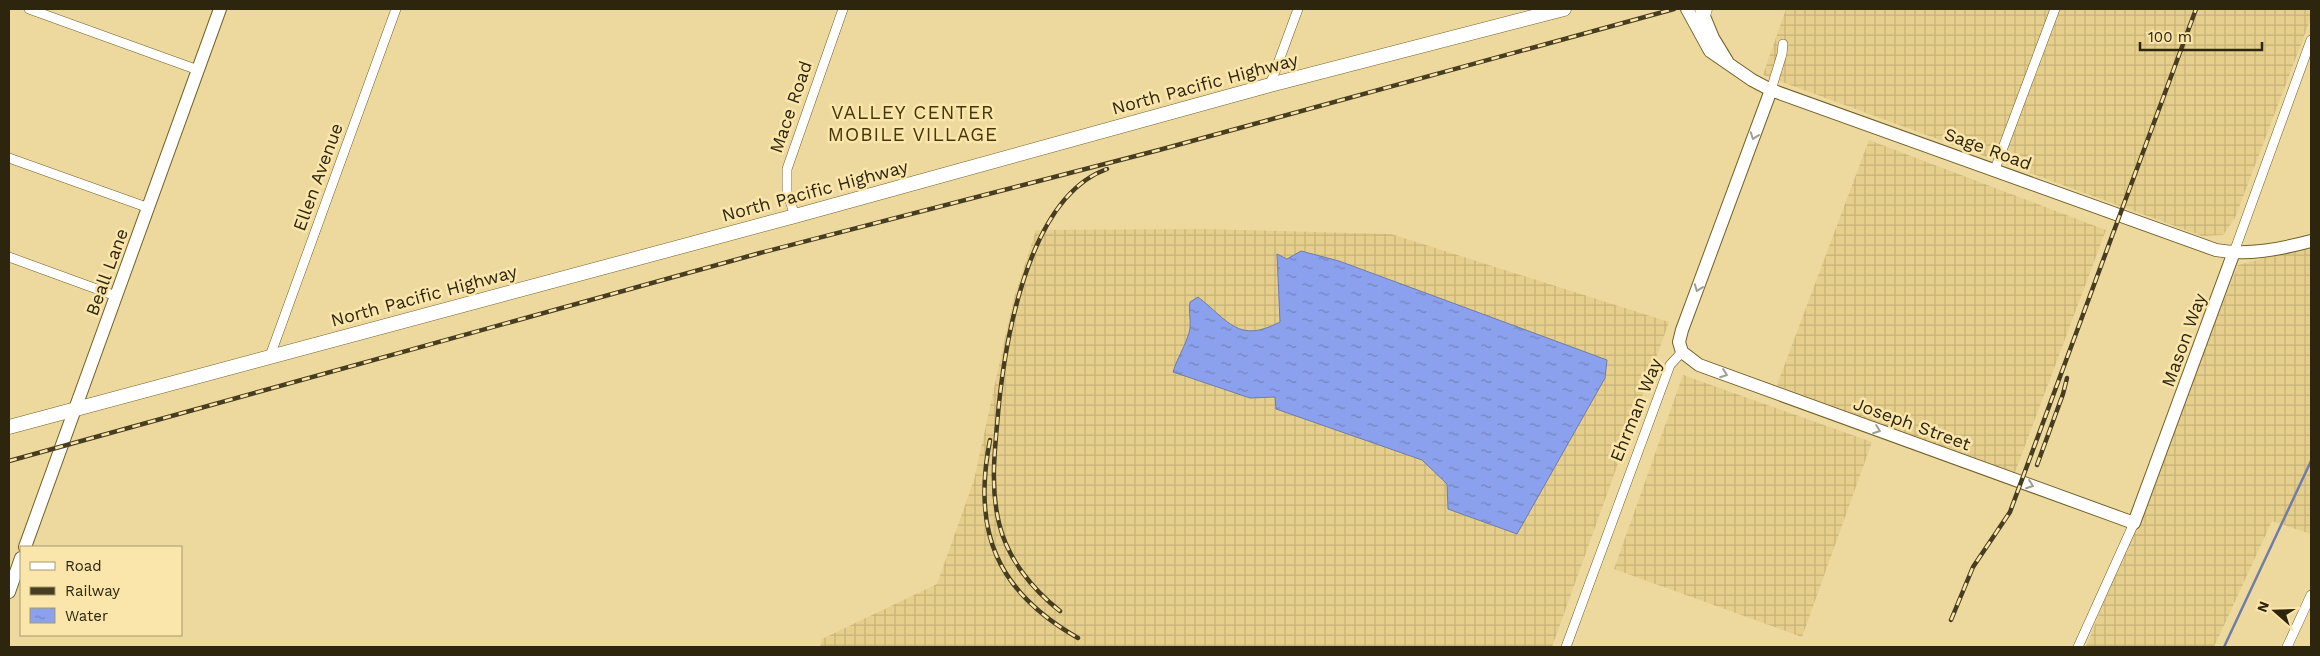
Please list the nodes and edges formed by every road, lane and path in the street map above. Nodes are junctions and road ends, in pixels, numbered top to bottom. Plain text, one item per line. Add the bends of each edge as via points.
1 (29, 9) edge
2 (220, 9) edge
3 (396, 9) edge
4 (843, 9) edge
5 (1298, 9) edge
6 (1564, 9) edge
7 (1687, 9) edge
8 (2055, 9) edge
9 (1703, 11) edge
10 (2311, 40) edge
11 (1783, 44) dead end
12 (1728, 63) junction
13 (198, 70) junction
14 (1270, 86) junction
15 (1771, 90) junction
16 (9, 158) edge
17 (1995, 169) junction
18 (148, 208) junction
19 (795, 216) junction
20 (2311, 241) edge
21 (2234, 252) junction
22 (9, 257) edge
23 (116, 296) junction
24 (1682, 352) junction
25 (270, 356) junction
26 (76, 410) junction
27 (9, 428) edge
28 (2134, 523) junction
29 (25, 546) edge
30 (20, 561) edge
31 (9, 592) edge
32 (2311, 595) edge
33 (1566, 647) edge
34 (2078, 647) edge
35 (2287, 647) edge

1 - 13 street
2 - 13 street, Beall Lane
3 - 25 street, Ellen Avenue
4 - 19 street, Mace Road via 787,169 787,192
5 - 14 street
6 - 14 main road, North Pacific Highway
7 - 12 street, Sage Road via 1710,51
8 - 17 street
9 - 12 street via 1712,38
10 - 21 street, Mason Way
11 - 15 street, Ehrman Way
12 - 15 street, Sage Road
13 - 18 street, Beall Lane
14 - 19 main road, North Pacific Highway
15 - 17 street, Sage Road
15 -> 24 street, Ehrman Way via 1682,330 1679,342
16 - 18 street
17 - 21 street, Sage Road via 2209,247
18 - 23 street, Beall Lane
19 - 25 main road, North Pacific Highway
20 - 21 street, Sage Road via 2281,248
21 - 28 street, Mason Way
22 - 23 street
23 - 26 street, Beall Lane
24 -> 28 street, Joseph Street via 1699,365
24 - 33 street, Ehrman Way via 1670,365
25 - 26 main road, North Pacific Highway
26 - 27 main road, North Pacific Highway
26 - 29 street, Beall Lane
28 - 34 street, Mason Way
30 - 31 street
32 - 35 street

